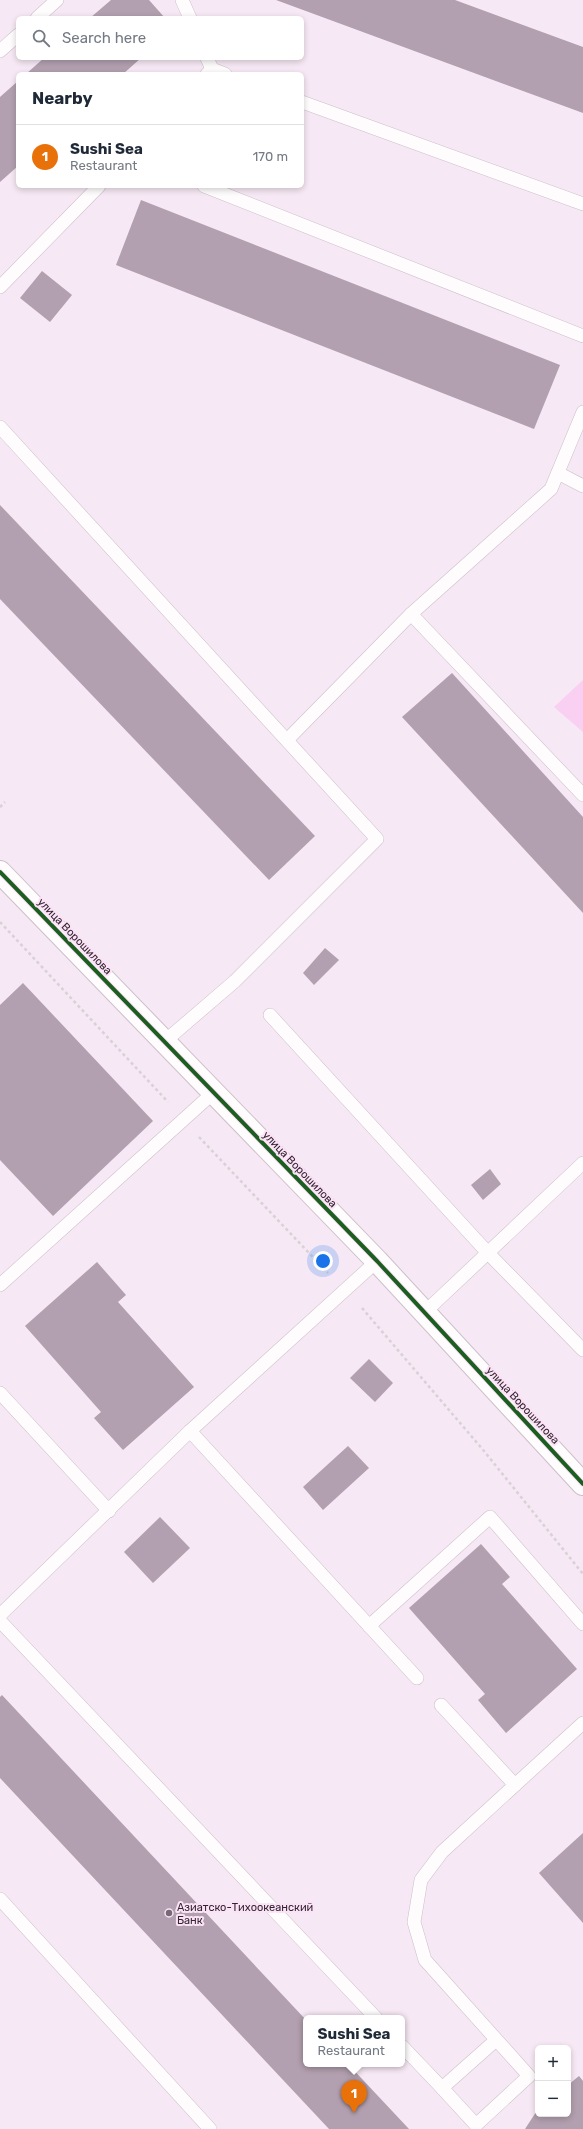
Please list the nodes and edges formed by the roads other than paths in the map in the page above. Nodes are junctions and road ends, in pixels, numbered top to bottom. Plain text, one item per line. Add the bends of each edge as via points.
1 (57, 0) edge
2 (182, 0) edge
3 (38, 16) edge
4 (189, 16) edge
5 (16, 37) edge
6 (0, 51) edge
7 (209, 67) edge
8 (220, 72) edge
9 (304, 103) edge
10 (96, 188) edge
11 (209, 188) edge
12 (583, 204) edge
13 (0, 288) edge
14 (583, 336) edge
15 (583, 412) edge
16 (0, 427) edge
17 (558, 473) junction
18 (583, 486) edge
19 (411, 614) junction
20 (287, 740) junction
21 (583, 795) edge
22 (0, 872) edge
23 (270, 1015) dead end
24 (164, 1042) junction
25 (213, 1093) junction
26 (583, 1163) edge
27 (488, 1252) junction
28 (377, 1261) junction
29 (0, 1285) edge
30 (425, 1312) junction
31 (583, 1350) edge
32 (0, 1393) edge
33 (190, 1431) junction
34 (583, 1484) edge
35 (109, 1511) junction
36 (0, 1615) edge
37 (0, 1621) edge
38 (583, 1624) edge
39 (369, 1626) junction
40 (417, 1678) dead end
41 (442, 1705) dead end
42 (583, 1723) edge
43 (515, 1785) junction
44 (0, 1899) edge
45 (373, 2015) edge
46 (496, 2040) junction
47 (405, 2049) edge
48 (442, 2088) junction
49 (210, 2129) edge

1 - 3 lane
2 - 4 lane
5 - 6 lane
7 - 8 lane
9 - 12 lane
10 - 13 lane
11 - 14 lane
15 - 17 lane
16 - 20 lane
17 - 18 lane
17 - 19 lane via 551,489
19 - 20 lane
19 - 21 lane
20 - 24 lane via 377,839 235,981
22 - 24 street, улица Ворошилова
23 - 27 lane
24 - 25 street, улица Ворошилова
25 - 28 street, улица Ворошилова
25 - 29 lane
26 - 27 lane
27 - 30 lane
27 - 31 lane
28 - 30 street, улица Ворошилова
28 - 33 lane
30 - 34 street, улица Ворошилова
32 - 35 lane
33 - 35 lane
33 - 39 lane
35 - 36 lane
37 - 45 lane
38 - 39 lane via 490,1517
39 - 40 lane
41 - 43 lane
42 - 43 lane
43 - 46 lane via 442,1852 421,1880 414,1922 425,1960
44 - 49 lane
46 - 48 lane
46 - 48 lane via 529,2076 476,2125
47 - 48 lane

